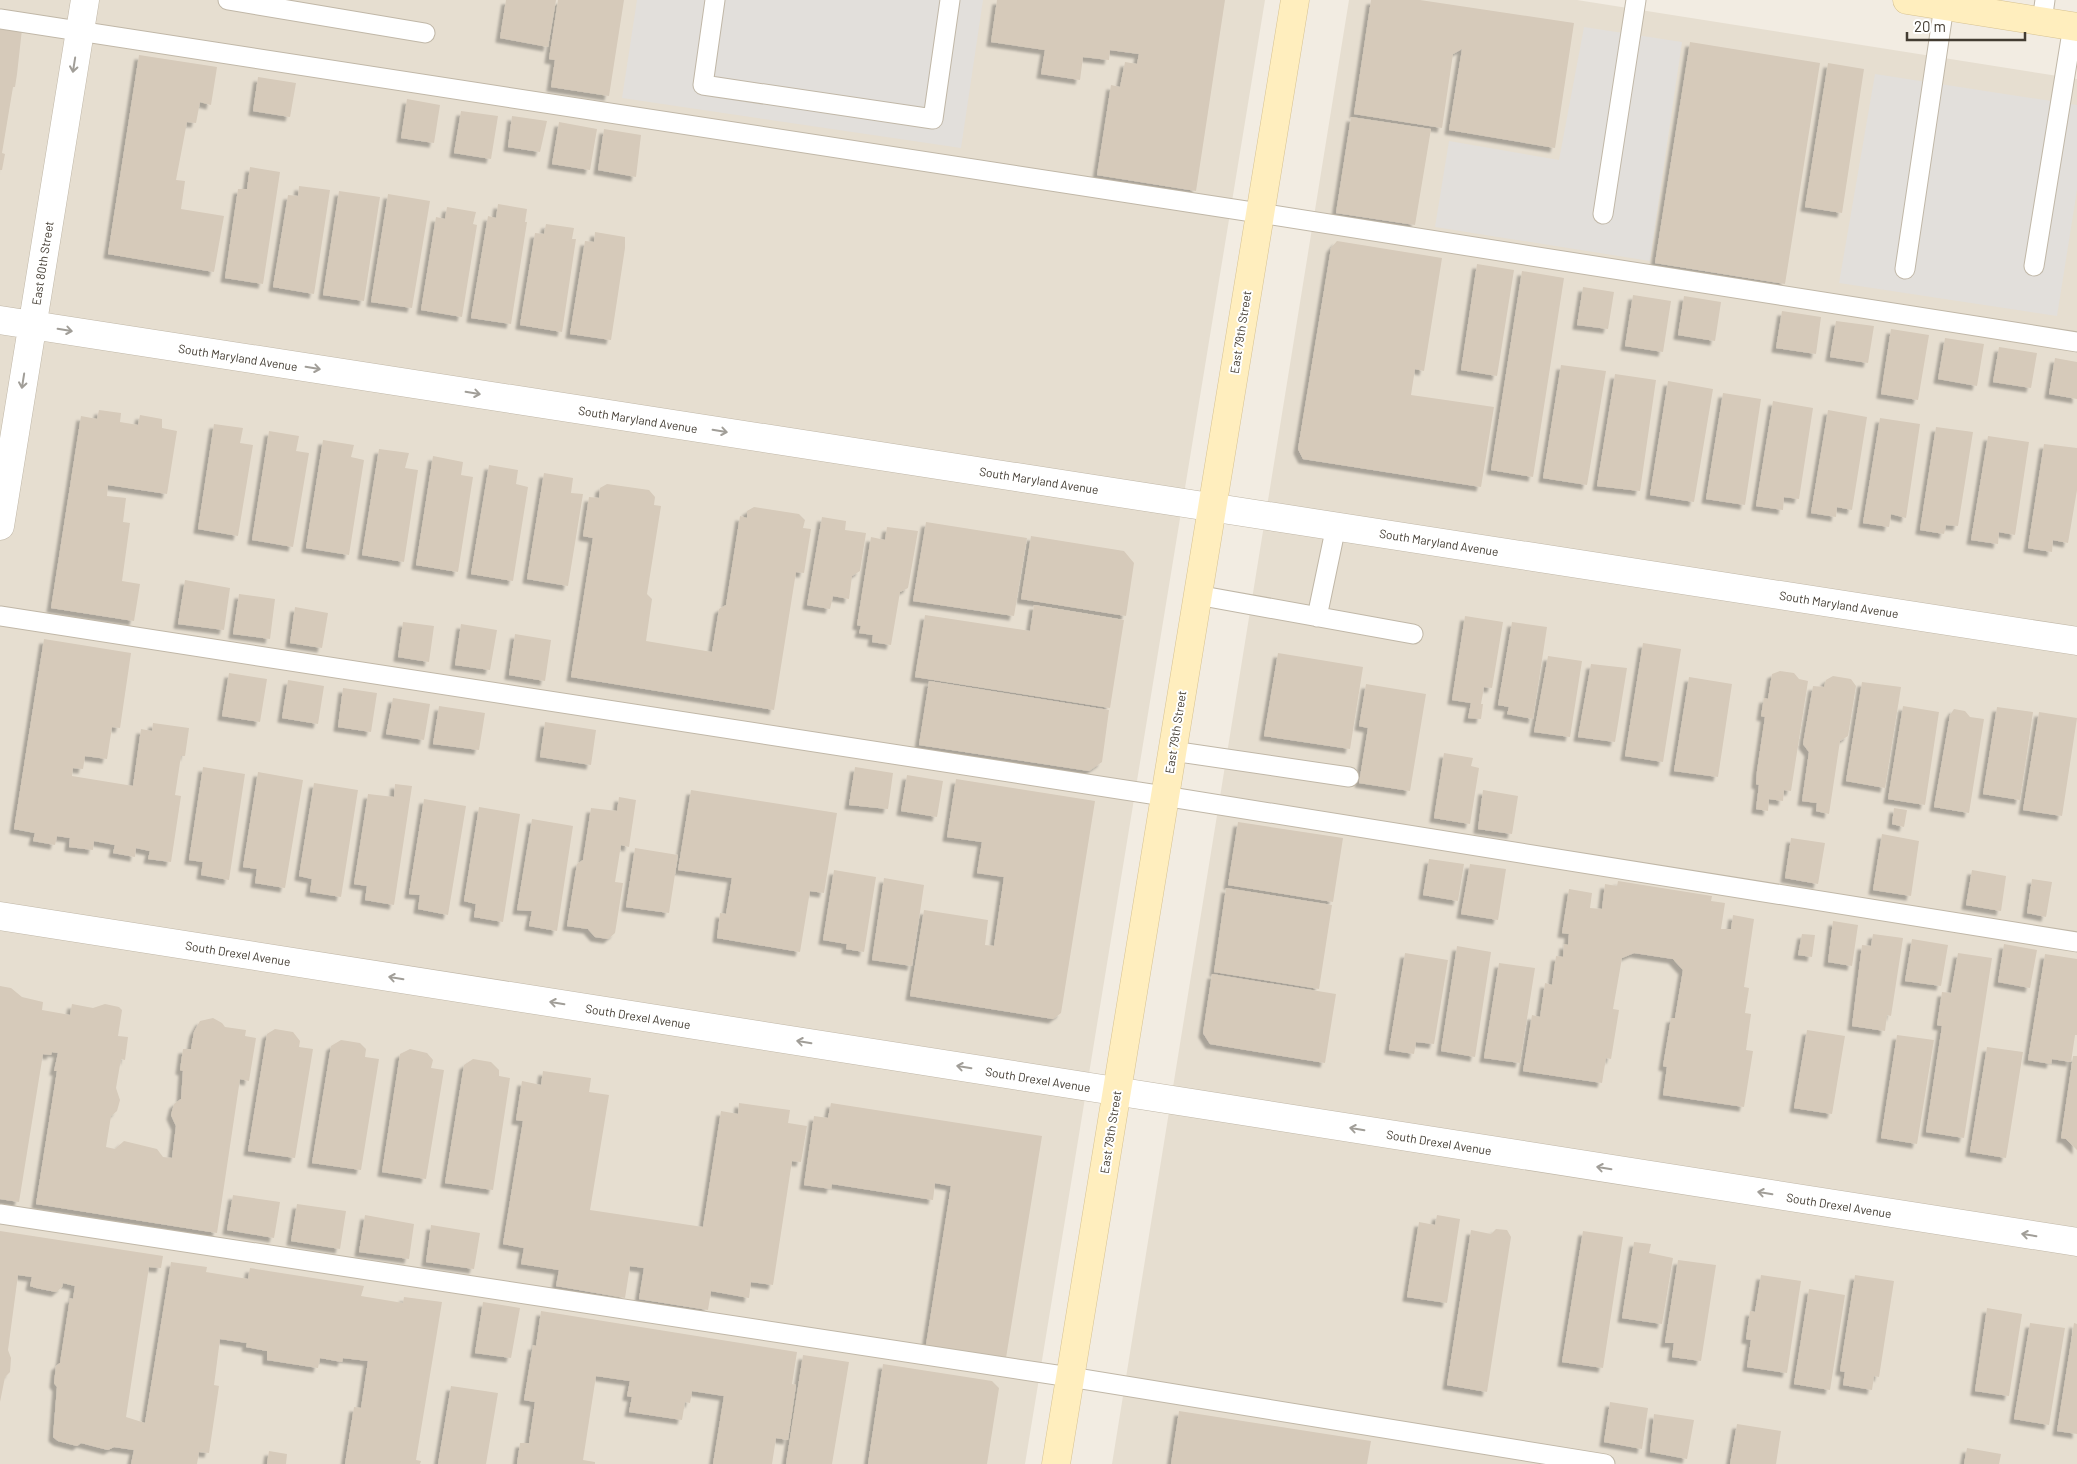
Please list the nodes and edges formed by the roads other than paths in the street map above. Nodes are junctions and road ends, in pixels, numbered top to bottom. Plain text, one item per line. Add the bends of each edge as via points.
1 (85, 0) edge
2 (228, 0) edge
3 (715, 0) edge
4 (950, 0) edge
5 (1295, 0) edge
6 (1636, 0) edge
7 (1907, 0) edge
8 (1944, 6) junction
9 (2044, 11) edge
10 (0, 19) edge
11 (2075, 26) edge
12 (80, 31) junction
13 (425, 33) dead end
14 (1259, 213) junction
15 (1603, 214) dead end
16 (2034, 266) dead end
17 (1905, 269) dead end
18 (0, 320) edge
19 (32, 325) junction
20 (2077, 342) edge
21 (1211, 507) junction
22 (0, 526) edge
23 (1336, 526) junction
24 (1197, 595) junction
25 (0, 616) edge
26 (1317, 617) junction
27 (1413, 634) dead end
28 (2077, 641) edge
29 (1172, 751) junction
30 (1349, 777) dead end
31 (1164, 796) junction
32 (0, 916) edge
33 (2077, 942) edge
34 (1116, 1092) junction
35 (0, 1214) edge
36 (2077, 1242) edge
37 (1070, 1377) junction
38 (1056, 1464) edge
39 (1605, 1464) edge

1 - 12 street, East 80th Street
2 - 13 lane
3 - 4 lane via 703,85 932,119
5 - 14 main road, East 79th Street
6 - 15 lane
7 - 8 main road
8 - 9 main road
8 - 17 lane
9 - 11 main road
10 - 12 lane
11 - 16 lane
12 - 14 lane
12 -> 19 street, East 80th Street
14 - 20 lane
14 - 21 main road, East 79th Street
18 - 19 street, South Maryland Avenue
19 -> 21 street, South Maryland Avenue
19 -> 22 street, East 80th Street
21 - 23 street, South Maryland Avenue
21 - 24 main road, East 79th Street
23 - 26 lane
23 - 28 street, South Maryland Avenue
24 - 26 lane
24 - 29 main road, East 79th Street
25 - 31 lane
26 - 27 lane
29 - 30 lane
29 - 31 main road, East 79th Street
31 - 33 lane
31 - 34 main road, East 79th Street
34 -> 32 street, South Drexel Avenue
36 -> 34 street, South Drexel Avenue
34 - 37 main road, East 79th Street
35 - 37 lane
37 - 38 main road, East 79th Street
37 - 39 lane

